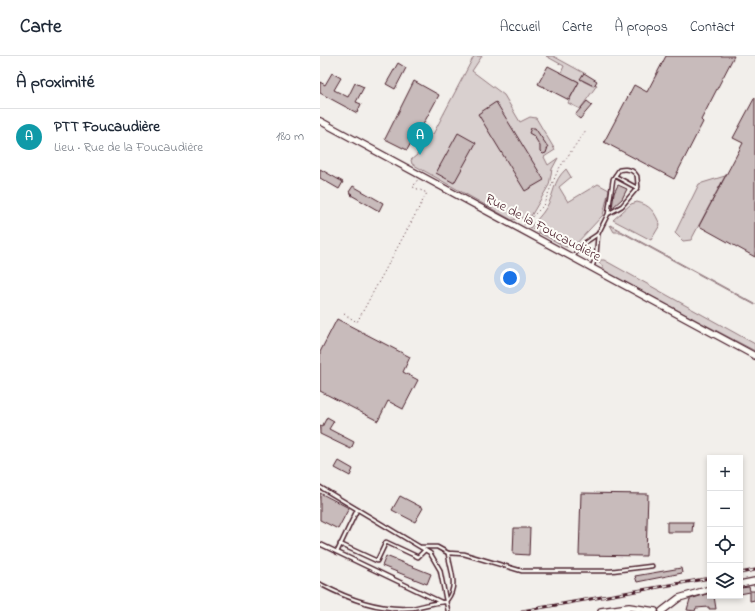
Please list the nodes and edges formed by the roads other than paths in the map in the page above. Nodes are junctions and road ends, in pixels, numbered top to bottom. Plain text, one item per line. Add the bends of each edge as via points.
1 (320, 121) edge
2 (615, 176) junction
3 (637, 188) junction
4 (608, 214) junction
5 (598, 234) junction
6 (573, 258) junction
7 (592, 267) junction
8 (755, 356) edge
9 (320, 487) edge
10 (357, 510) junction
11 (320, 544) edge
12 (340, 544) junction
13 (421, 547) junction
14 (425, 550) junction
15 (337, 552) junction
16 (448, 553) junction
17 (652, 566) dead end
18 (755, 581) edge
19 (743, 583) edge
20 (320, 584) edge
21 (707, 590) edge
22 (446, 601) junction
23 (441, 602) junction
24 (615, 610) edge
25 (448, 611) edge
26 (601, 611) edge
27 (655, 611) edge
28 (662, 611) edge

1 - 6 street, Rue de la Foucaudière
2 - 3 lane
2 - 3 lane via 619,170 631,169 638,176
2 - 4 lane
3 - 4 lane via 622,206
4 - 5 lane
5 - 6 lane via 580,246
5 - 7 lane via 596,257
6 - 7 street, Rue de la Foucaudière
7 - 8 street, Rue de la Foucaudière
9 - 10 lane
10 - 12 lane
10 - 13 lane
11 - 15 lane
12 - 14 lane via 377,561 386,542 418,557
12 - 15 lane
13 - 14 lane
13 - 16 lane via 437,547
14 - 22 lane via 433,557 440,570
15 - 23 lane
16 - 17 lane via 464,554 522,571 611,571
16 - 22 lane via 454,585
18 - 19 street
20 - 23 lane via 345,597 379,607 412,608
21 - 28 street via 679,598
22 - 23 lane
22 - 25 lane
24 - 26 street
24 - 27 street via 638,607

